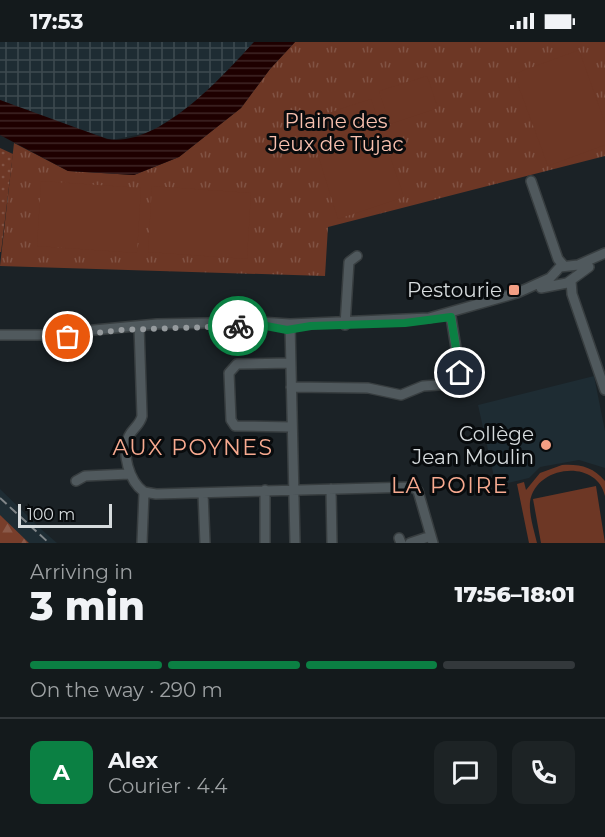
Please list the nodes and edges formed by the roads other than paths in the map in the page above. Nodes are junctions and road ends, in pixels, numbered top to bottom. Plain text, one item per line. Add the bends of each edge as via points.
1 (531, 181) dead end
2 (605, 253) edge
3 (357, 256) dead end
4 (605, 259) edge
5 (561, 267) junction
6 (568, 282) junction
7 (451, 317) junction
8 (345, 323) junction
9 (290, 327) junction
10 (139, 328) junction
11 (0, 337) edge
12 (291, 363) junction
13 (291, 387) junction
14 (605, 390) edge
15 (292, 427) junction
16 (129, 474) junction
17 (76, 481) dead end
18 (294, 489) junction
19 (331, 489) junction
20 (265, 490) junction
21 (144, 492) junction
22 (203, 493) junction
23 (432, 539) edge
24 (142, 543) edge
25 (205, 543) edge
26 (266, 543) edge
27 (295, 543) edge
28 (332, 543) edge
29 (410, 543) edge

1 - 5 street
2 - 5 street
3 - 8 street via 349,262
4 - 6 street via 581,270
5 - 6 street
5 - 6 street via 572,270
5 - 8 street via 497,300 435,317
6 - 7 street via 548,285 479,312
6 - 14 street
7 - 8 street
7 - 13 street via 460,373 457,381 444,386 423,386 401,395 368,388
8 - 9 street
9 - 10 street
9 - 10 street via 230,322
9 - 12 street
10 - 11 street
10 - 16 street via 142,416 128,441
12 - 13 street
12 - 15 street via 237,364 229,373 234,426
13 - 15 street
15 - 18 street
16 - 17 street via 85,476
16 - 21 street
18 - 19 street
18 - 20 street
18 - 27 street
19 - 23 street via 413,487 418,490
19 - 28 street
20 - 22 street
20 - 26 street
21 - 22 street
21 - 24 street
22 - 25 street
23 - 29 street

